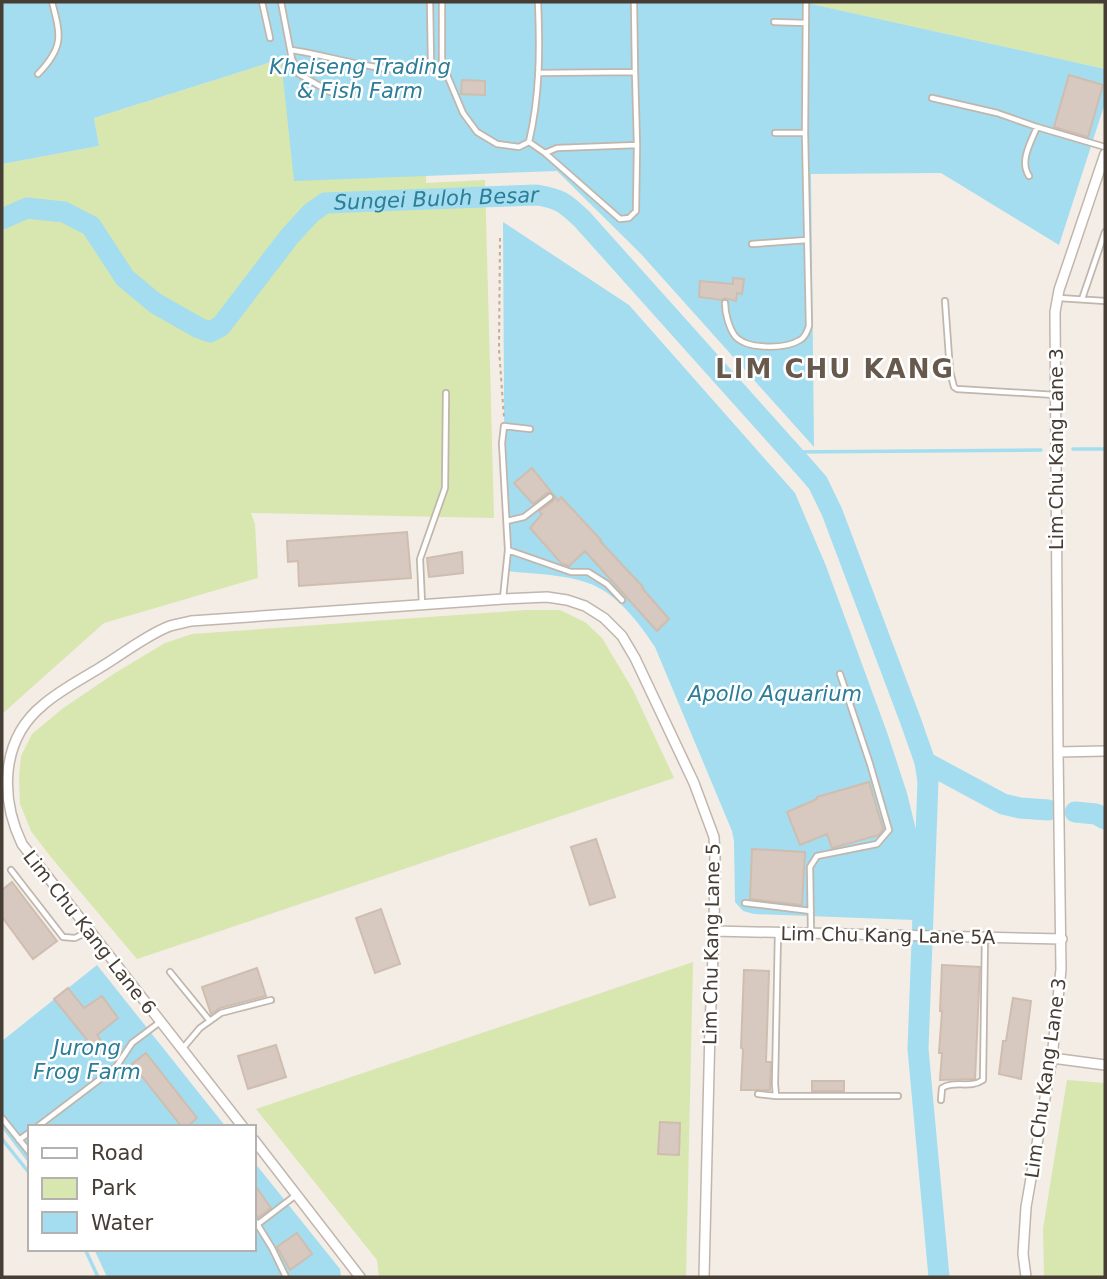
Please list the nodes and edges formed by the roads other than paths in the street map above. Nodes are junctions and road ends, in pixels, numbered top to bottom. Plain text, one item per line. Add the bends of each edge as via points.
1 (52, 2) edge
2 (262, 2) edge
3 (281, 2) edge
4 (430, 2) edge
5 (442, 2) edge
6 (538, 2) edge
7 (634, 2) edge
8 (806, 2) edge
9 (774, 22) dead end
10 (806, 23) junction
11 (270, 38) dead end
12 (290, 50) junction
13 (635, 72) junction
14 (538, 73) junction
15 (38, 75) dead end
16 (330, 92) dead end
17 (932, 98) dead end
18 (1037, 127) junction
19 (775, 133) dead end
20 (805, 133) junction
21 (529, 142) junction
22 (637, 145) junction
23 (1105, 147) edge
24 (545, 153) junction
25 (1105, 154) edge
26 (1029, 176) dead end
27 (1105, 233) edge
28 (807, 240) junction
29 (752, 244) dead end
30 (1058, 298) junction
31 (1082, 299) junction
32 (945, 301) dead end
33 (1105, 301) edge
34 (726, 303) dead end
35 (446, 393) dead end
36 (1056, 395) junction
37 (530, 429) dead end
38 (550, 497) dead end
39 (506, 521) junction
40 (508, 550) junction
41 (503, 599) junction
42 (622, 600) dead end
43 (422, 605) junction
44 (169, 626) joint
45 (839, 674) dead end
46 (1058, 751) junction
47 (1105, 751) edge
48 (11, 870) dead end
49 (746, 903) dead end
50 (811, 911) junction
51 (89, 931) junction
52 (714, 931) junction
53 (778, 932) junction
54 (811, 933) junction
55 (985, 937) junction
56 (1062, 939) junction
57 (170, 972) dead end
58 (271, 1000) dead end
59 (160, 1021) junction
60 (210, 1021) junction
61 (182, 1049) junction
62 (1052, 1058) junction
63 (1105, 1065) edge
64 (758, 1094) dead end
65 (776, 1096) junction
66 (898, 1096) dead end
67 (941, 1100) dead end
68 (2, 1118) edge
69 (40, 1125) edge
70 (241, 1125) edge
71 (28, 1133) edge
72 (19, 1140) junction
73 (256, 1143) edge
74 (28, 1151) edge
75 (296, 1195) junction
76 (256, 1222) edge
77 (258, 1224) junction
78 (286, 1277) edge
79 (360, 1277) edge
80 (704, 1277) edge
81 (1026, 1277) edge

1 - 15 lane via 59,29 58,49
2 - 11 lane
3 - 12 lane
4 - 12 lane via 431,63 427,69 413,71
5 - 21 lane via 442,63 463,113 477,132 497,144 519,147
6 - 14 lane
7 - 13 lane
8 - 10 lane
9 - 10 lane
10 - 20 lane
12 - 16 lane via 299,74
13 - 14 lane
13 - 22 lane
14 - 21 lane
17 - 18 lane
18 - 23 lane
18 - 26 lane via 1024,161
19 - 20 lane
20 - 28 lane
21 - 24 lane
22 - 24 lane via 557,148
22 - 24 lane via 636,211 620,219
25 - 30 street, Lim Chu Kang Lane 3
27 - 31 lane
28 - 29 lane
28 - 34 lane via 809,326 800,340 780,346 742,341 732,331
30 - 31 lane
30 - 36 street, Lim Chu Kang Lane 3
31 - 33 lane
32 - 36 lane via 954,387
35 - 43 lane via 445,488 420,559
36 - 46 street, Lim Chu Kang Lane 3
37 - 39 lane via 504,426
38 - 39 lane via 524,517
39 - 40 lane
40 - 41 lane
40 - 42 lane via 570,572 588,572
41 - 43 street, Lim Chu Kang Lane 5
41 - 52 street, Lim Chu Kang Lane 5 via 567,600 604,618 622,636 694,783 714,837
43 - 44 street, Lim Chu Kang Lane 5
44 - 51 street, Lim Chu Kang Lane 6 via 43,704 26,721 8,755 3,793 13,830
45 - 50 lane via 889,830 877,844 817,856 810,867
46 - 47 street
46 - 56 street, Lim Chu Kang Lane 3
48 - 51 lane via 63,937 75,939
49 - 50 lane
50 - 54 lane
51 - 59 street, Lim Chu Kang Lane 6
52 - 53 street, Lim Chu Kang Lane 5A
52 - 80 street, Lim Chu Kang Lane 5
53 - 54 street, Lim Chu Kang Lane 5A
53 - 65 lane
54 - 55 street, Lim Chu Kang Lane 5A
55 - 56 street, Lim Chu Kang Lane 5A
55 - 67 lane via 983,1080 977,1085 946,1085
56 - 62 street, Lim Chu Kang Lane 3
57 - 60 lane
58 - 60 lane via 221,1013
59 - 61 street, Lim Chu Kang Lane 6
59 - 69 lane via 132,1043 116,1067
60 - 61 lane
61 - 70 street, Lim Chu Kang Lane 6
62 - 63 street
62 - 81 street, Lim Chu Kang Lane 3 via 1026,1208
64 - 65 lane
65 - 66 lane
68 - 72 lane
71 - 72 lane
72 - 74 lane
73 - 75 street
75 - 77 lane
75 - 79 street
76 - 77 lane
77 - 78 lane

